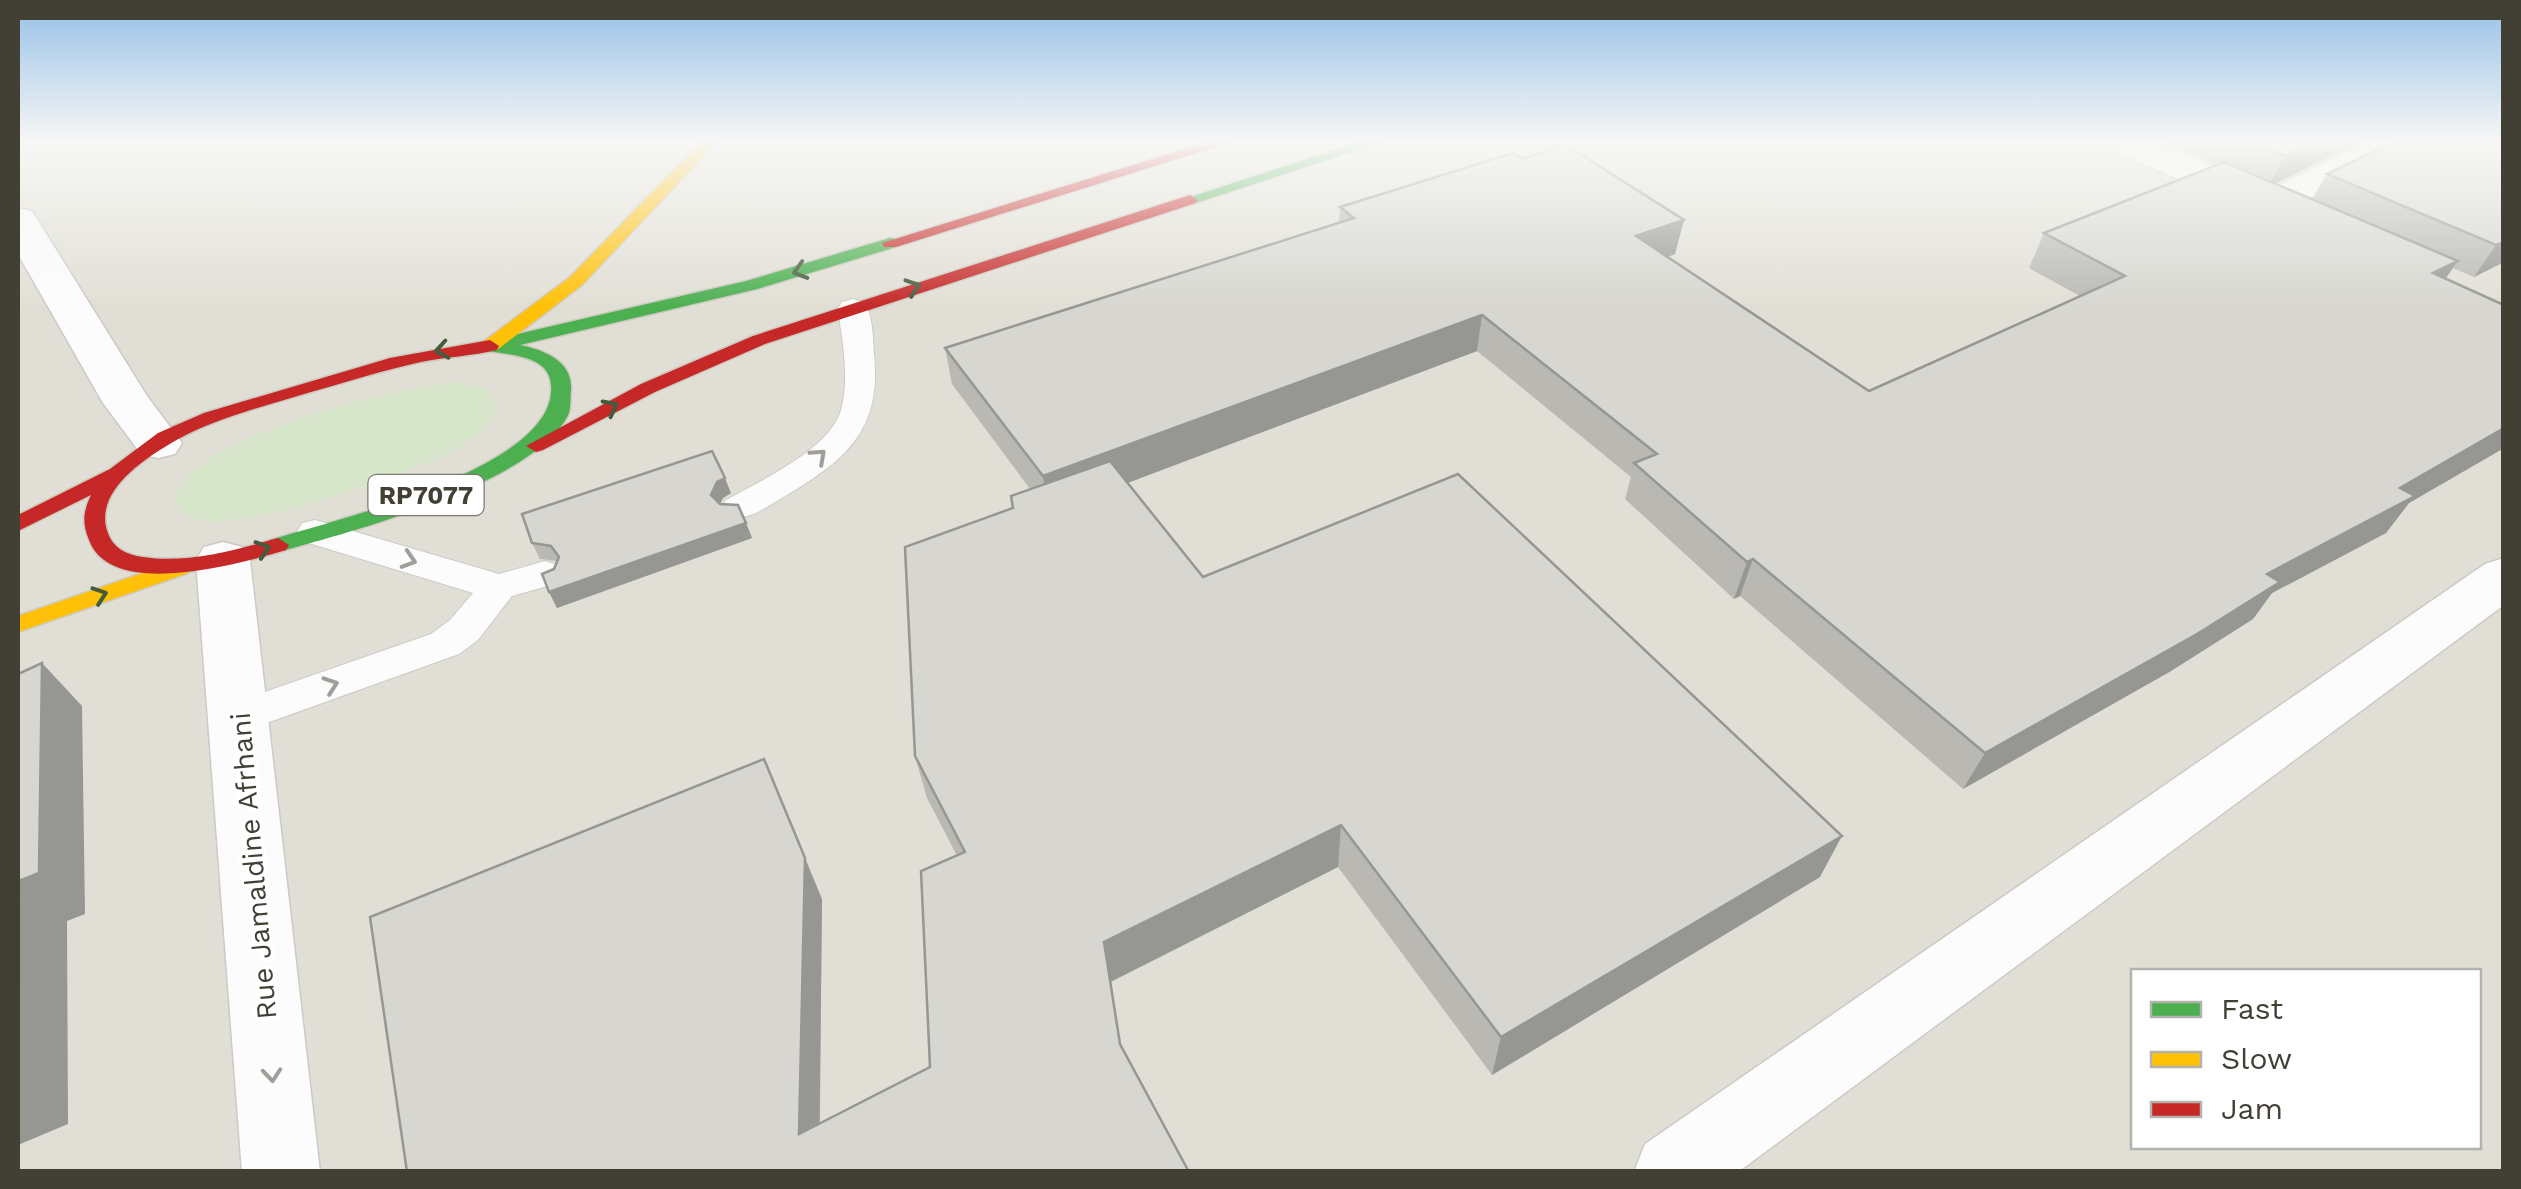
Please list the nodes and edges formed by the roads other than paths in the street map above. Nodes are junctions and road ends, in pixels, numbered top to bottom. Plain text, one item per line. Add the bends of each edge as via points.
1 (658, 196) edge
2 (1046, 196) edge
3 (1206, 196) edge
4 (2246, 196) edge
5 (2313, 196) edge
6 (18, 220) edge
7 (853, 308) junction
8 (490, 346) junction
9 (158, 443) junction
10 (524, 452) junction
11 (116, 474) junction
12 (738, 508) edge
13 (18, 524) edge
14 (316, 532) junction
15 (203, 564) junction
16 (545, 574) edge
17 (2504, 577) edge
18 (499, 587) junction
19 (18, 624) edge
20 (239, 717) junction
21 (281, 1172) edge
22 (1673, 1172) edge

1 - 8 main road via 576,281
2 -> 8 main road, RP7077 via 751,285
7 -> 3 main road, RP7077
4 - 5 street via 2286,214
6 - 9 street
10 -> 7 main road, RP7077 via 648,388
12 -> 7 lane via 819,460 857,415
8 -> 9 main road, RP7077 via 410,356 229,410
8 - 10 main road, RP7077 via 524,350 563,378 564,401 551,427
9 - 11 main road, RP7077
10 - 14 main road, RP7077 via 484,474
11 - 13 main road, RP7077
11 - 15 main road, RP7077 via 98,501 93,526 106,549 138,563
15 -> 14 main road, RP7077
14 -> 18 lane
19 -> 15 main road, RP7077
15 - 20 street, Rue Jamaldine Afrhani
16 - 18 lane
17 - 22 street
20 -> 18 lane via 445,644
20 -> 21 street, Rue Jamaldine Afrhani

